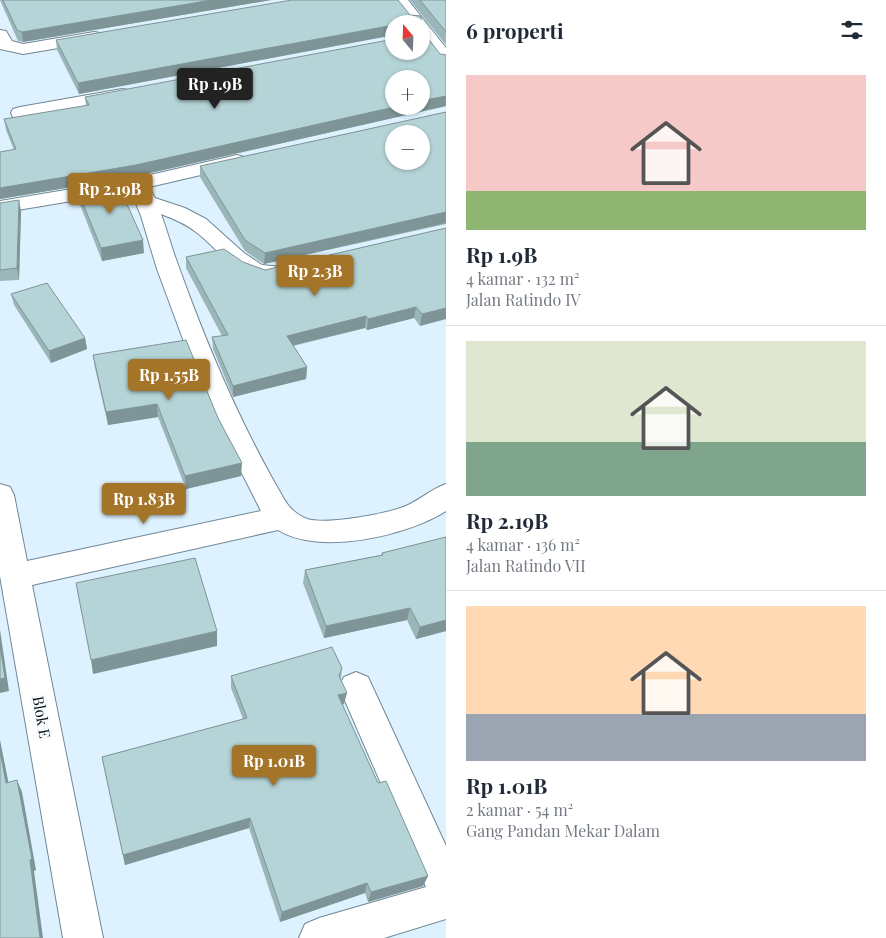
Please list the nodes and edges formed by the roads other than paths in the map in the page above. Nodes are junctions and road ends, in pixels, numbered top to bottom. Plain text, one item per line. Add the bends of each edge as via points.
1 (400, 0) edge
2 (411, 15) edge
3 (114, 34) edge
4 (0, 35) edge
5 (430, 40) edge
6 (446, 59) edge
7 (134, 92) edge
8 (20, 113) dead end
9 (257, 156) edge
10 (142, 193) junction
11 (0, 207) edge
12 (291, 268) edge
13 (0, 495) edge
14 (446, 495) edge
15 (281, 518) junction
16 (16, 576) junction
17 (356, 687) dead end
18 (446, 889) edge
19 (446, 900) edge
20 (82, 938) edge
21 (318, 938) edge

1 - 2 street
3 - 4 street via 23,49 6,45
5 - 6 street
7 - 8 street
9 - 10 street
10 - 11 street
10 - 12 street via 204,227 256,272 272,273
10 - 15 street via 197,347 242,450
13 - 16 street, Blok E
14 - 15 street via 417,515 336,532 310,532
15 - 16 street
16 - 20 street, Blok E
17 - 18 street
19 - 21 street

